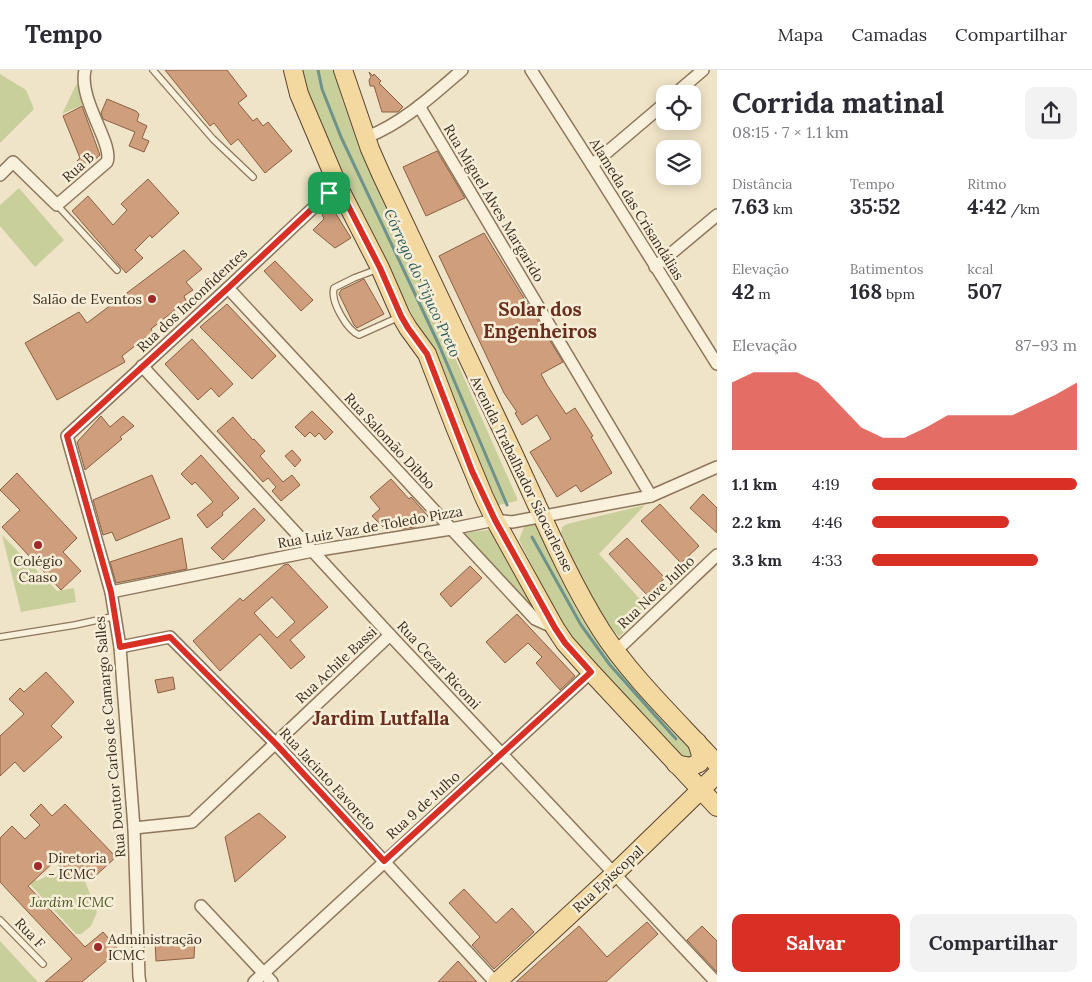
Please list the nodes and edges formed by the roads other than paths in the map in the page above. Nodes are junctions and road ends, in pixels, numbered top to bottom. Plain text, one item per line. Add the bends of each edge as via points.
1 (85, 70) edge
2 (153, 70) edge
3 (293, 70) edge
4 (343, 70) edge
5 (462, 70) edge
6 (531, 70) edge
7 (703, 70) edge
8 (686, 85) edge
9 (419, 106) junction
10 (656, 111) edge
11 (366, 137) junction
12 (592, 165) junction
13 (0, 175) edge
14 (253, 177) dead end
15 (338, 186) junction
16 (57, 206) junction
17 (717, 215) edge
18 (655, 267) junction
19 (380, 268) junction
20 (116, 270) dead end
21 (228, 288) junction
22 (401, 316) junction
23 (717, 364) edge
24 (142, 366) junction
25 (67, 436) joint
26 (717, 467) edge
27 (651, 496) junction
28 (542, 516) junction
29 (495, 520) junction
30 (451, 529) junction
31 (313, 551) junction
32 (717, 555) edge
33 (111, 592) junction
34 (116, 616) junction
35 (555, 628) junction
36 (390, 635) junction
37 (0, 637) edge
38 (120, 647) junction
39 (616, 651) junction
40 (591, 672) junction
41 (697, 742) junction
42 (275, 743) junction
43 (502, 753) junction
44 (676, 764) junction
45 (717, 764) edge
46 (717, 774) edge
47 (700, 790) junction
48 (717, 807) edge
49 (134, 828) junction
50 (384, 861) junction
51 (614, 874) junction
52 (201, 906) dead end
53 (0, 920) edge
54 (43, 964) dead end
55 (264, 973) junction
56 (140, 982) edge
57 (254, 982) edge
58 (272, 982) edge
59 (496, 982) edge
60 (716, 982) edge

1 - 16 street, Rua B via 86,98 108,152 108,160
2 - 14 lane via 213,139
3 - 15 main road via 299,94
4 - 11 main road, Avenida Trabalhador Sãocarlense
5 - 9 street
6 - 12 street, Alameda das Crisandálias
7 - 8 street
9 - 11 street via 382,131
9 - 27 street, Rua Miguel Alves Margarido
10 - 12 street
11 - 28 main road, Avenida Trabalhador Sãocarlense
12 - 18 street, Alameda das Crisandálias
13 - 16 street via 13,162
15 - 19 main road
15 - 21 street, Rua dos Inconfidentes
16 - 20 lane
17 - 18 street
18 - 23 street, Alameda das Crisandálias
19 - 22 main road
19 - 22 lane via 334,288 332,297 351,329 359,335
21 - 24 street, Rua dos Inconfidentes
21 - 30 street, Rua Salomão Dibbo
22 - 29 main road via 427,354 472,471
24 - 25 street, Rua dos Inconfidentes
24 - 31 street, Rua Cezar Ricomi
25 - 33 street, Rua Doutor Carlos de Camargo Salles
26 - 27 street, Rua Luiz Vaz de Toledo Pizza
27 - 28 street, Rua Luiz Vaz de Toledo Pizza
28 - 29 street, Rua Luiz Vaz de Toledo Pizza via 512,522
28 - 39 main road, Avenida Trabalhador Sãocarlense via 591,612
29 - 30 street, Rua Luiz Vaz de Toledo Pizza
29 - 35 main road
30 - 31 street, Rua Luiz Vaz de Toledo Pizza
30 - 35 street, Rua Salomão Dibbo via 535,620
31 - 33 street, Rua Luiz Vaz de Toledo Pizza
31 - 36 street, Rua Cezar Ricomi
32 - 39 street, Rua Nove Julho
33 - 34 street, Rua Doutor Carlos de Camargo Salles
34 - 37 lane
34 - 38 street, Rua Doutor Carlos de Camargo Salles
35 - 40 main road
36 - 42 street, Rua Achile Bassi
36 - 43 street, Rua Cezar Ricomi
38 - 42 street, Rua Jacinto Favoreto via 170,637
38 - 49 street, Rua Doutor Carlos de Camargo Salles
39 - 41 main road, Avenida Trabalhador Sãocarlense
40 - 43 street, Rua 9 de Julho
40 - 44 main road
41 - 44 main road via 701,755 699,763 690,767
41 - 45 main road, Avenida Trabalhador Sãocarlense
42 - 49 street, Rua Achile Bassi via 192,822
42 - 50 street, Rua Jacinto Favoreto
43 - 50 street, Rua 9 de Julho
43 - 51 street, Rua Cezar Ricomi
44 - 47 main road
46 - 47 main road, Rua Episcopal
47 - 48 main road
47 - 51 main road, Rua Episcopal
49 - 56 street, Rua Doutor Carlos de Camargo Salles
50 - 55 street, Rua 9 de Julho
50 - 59 street, Rua Jacinto Favoreto
51 - 59 main road, Rua Episcopal
51 - 60 street, Rua Cezar Ricomi
52 - 55 street
53 - 54 lane, Rua F
55 - 57 street, Rua 9 de Julho
55 - 58 street

